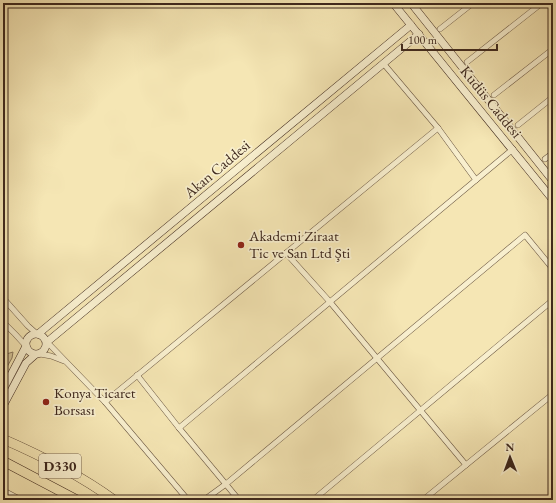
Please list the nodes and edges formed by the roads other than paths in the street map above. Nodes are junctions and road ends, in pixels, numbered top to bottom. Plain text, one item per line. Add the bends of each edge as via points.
1 (393, 3) edge
2 (412, 3) edge
3 (473, 3) edge
4 (542, 3) edge
5 (411, 25) junction
6 (440, 29) dead end
7 (418, 34) junction
8 (553, 49) edge
9 (467, 62) dead end
10 (383, 63) junction
11 (494, 95) dead end
12 (553, 97) edge
13 (518, 125) dead end
14 (438, 128) junction
15 (513, 149) junction
16 (553, 153) edge
17 (545, 159) dead end
18 (476, 180) junction
19 (553, 182) edge
20 (553, 200) edge
21 (286, 253) junction
22 (553, 269) edge
23 (3, 298) edge
24 (553, 300) edge
25 (330, 302) junction
26 (3, 322) edge
27 (38, 334) junction
28 (46, 342) junction
29 (26, 346) junction
30 (37, 354) junction
31 (377, 358) junction
32 (68, 363) junction
33 (137, 375) junction
34 (3, 390) edge
35 (553, 394) edge
36 (105, 402) junction
37 (3, 406) edge
38 (420, 411) junction
39 (179, 428) junction
40 (4, 438) edge
41 (3, 461) edge
42 (466, 465) junction
43 (226, 484) junction
44 (3, 491) edge
45 (21, 500) edge
46 (77, 500) edge
47 (114, 500) edge
48 (188, 500) edge
49 (204, 500) edge
50 (239, 500) edge
51 (313, 500) edge
52 (423, 500) edge

1 - 5 street, Kudüs Caddesi
2 - 19 street, Kudüs Caddesi
3 - 6 street
4 - 9 street
5 - 7 street, Kudüs Caddesi
5 - 27 street, Akan Caddesi
7 - 10 street, Akan Caddesi
7 - 15 street, Kudüs Caddesi
8 - 11 street
10 - 14 street
10 - 28 street, Akan Caddesi
12 - 13 street
14 - 18 street
14 - 21 street
15 - 18 street
15 - 20 street, Kudüs Caddesi
16 - 17 street
18 - 25 street
21 - 25 street
21 - 33 street
22 - 31 street via 525,235
23 - 27 street
24 - 38 street
25 - 31 street
25 - 39 street
26 - 29 street
27 - 28 street via 44,337
27 - 29 street via 28,338
28 - 30 street via 46,348
28 - 32 street
29 - 30 street via 29,351
29 - 34 street
30 - 32 street
30 - 37 street via 26,363
31 - 38 street
31 - 43 street
32 - 36 street
33 - 36 street
33 - 39 street
35 - 42 street
36 - 48 street
38 - 42 street
38 - 51 street
39 - 43 street
40 - 47 highway, D330 via 51,461
41 - 46 highway, D330
42 - 52 street
43 - 49 street
43 - 50 street
44 - 45 street

